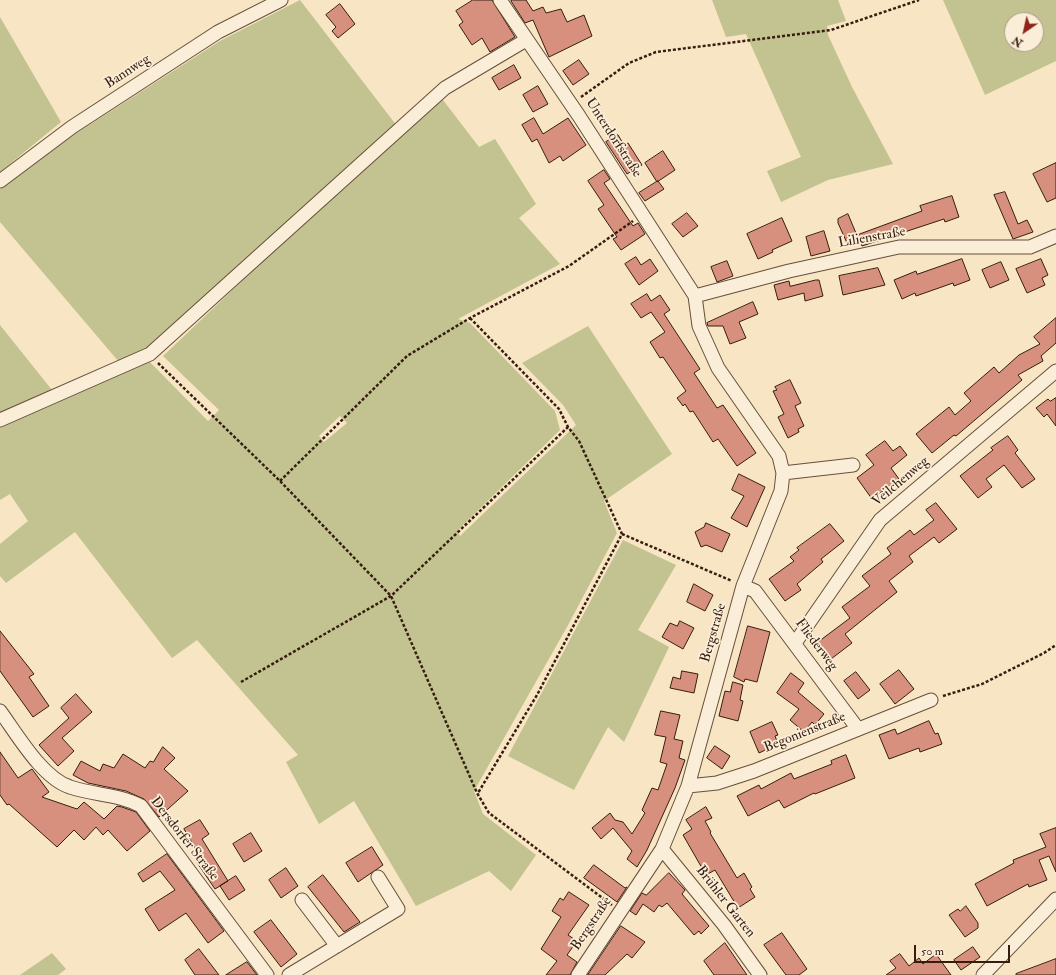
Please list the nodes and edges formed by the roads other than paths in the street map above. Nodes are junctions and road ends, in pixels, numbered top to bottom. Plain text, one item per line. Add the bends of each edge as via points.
1 (281, 0) edge
2 (500, 0) edge
3 (526, 40) junction
4 (0, 181) edge
5 (1056, 236) edge
6 (695, 296) junction
7 (1056, 371) edge
8 (0, 420) edge
9 (853, 465) dead end
10 (783, 473) junction
11 (744, 586) junction
12 (796, 643) junction
13 (931, 700) road end
14 (0, 711) edge
15 (858, 728) junction
16 (688, 786) junction
17 (662, 849) junction
18 (378, 877) dead end
19 (1056, 899) edge
20 (302, 900) dead end
21 (337, 946) junction
22 (267, 975) edge
23 (289, 975) edge
24 (578, 975) edge
25 (760, 975) edge
26 (983, 975) edge

1 - 4 street, Bannweg via 218,32 72,127
2 - 3 street, Unterdorfstraße
3 - 6 street, Unterdorfstraße via 644,214
3 - 8 street via 445,88 150,354
5 - 6 street, Lilienstraße via 1030,247 899,247
6 - 10 street, Bergstraße via 699,326 718,368 779,456
7 - 12 street, Veilchenweg via 880,520
9 - 10 street
10 - 11 street, Bergstraße via 781,491
11 - 12 street, Fliederweg via 755,591
11 - 16 street, Bergstraße
12 - 15 street, Fliederweg
13 - 15 street, Begonienstraße
14 - 22 street, Dersdorfer Straße via 35,759 68,787 130,800 141,806
15 - 16 street, Begonienstraße via 754,771 717,782
16 - 17 street, Bergstraße
17 - 24 street, Bergstraße
17 - 25 street, Brühler Garten via 724,925
18 - 21 street via 398,908
19 - 26 street
20 - 21 street
21 - 23 street

